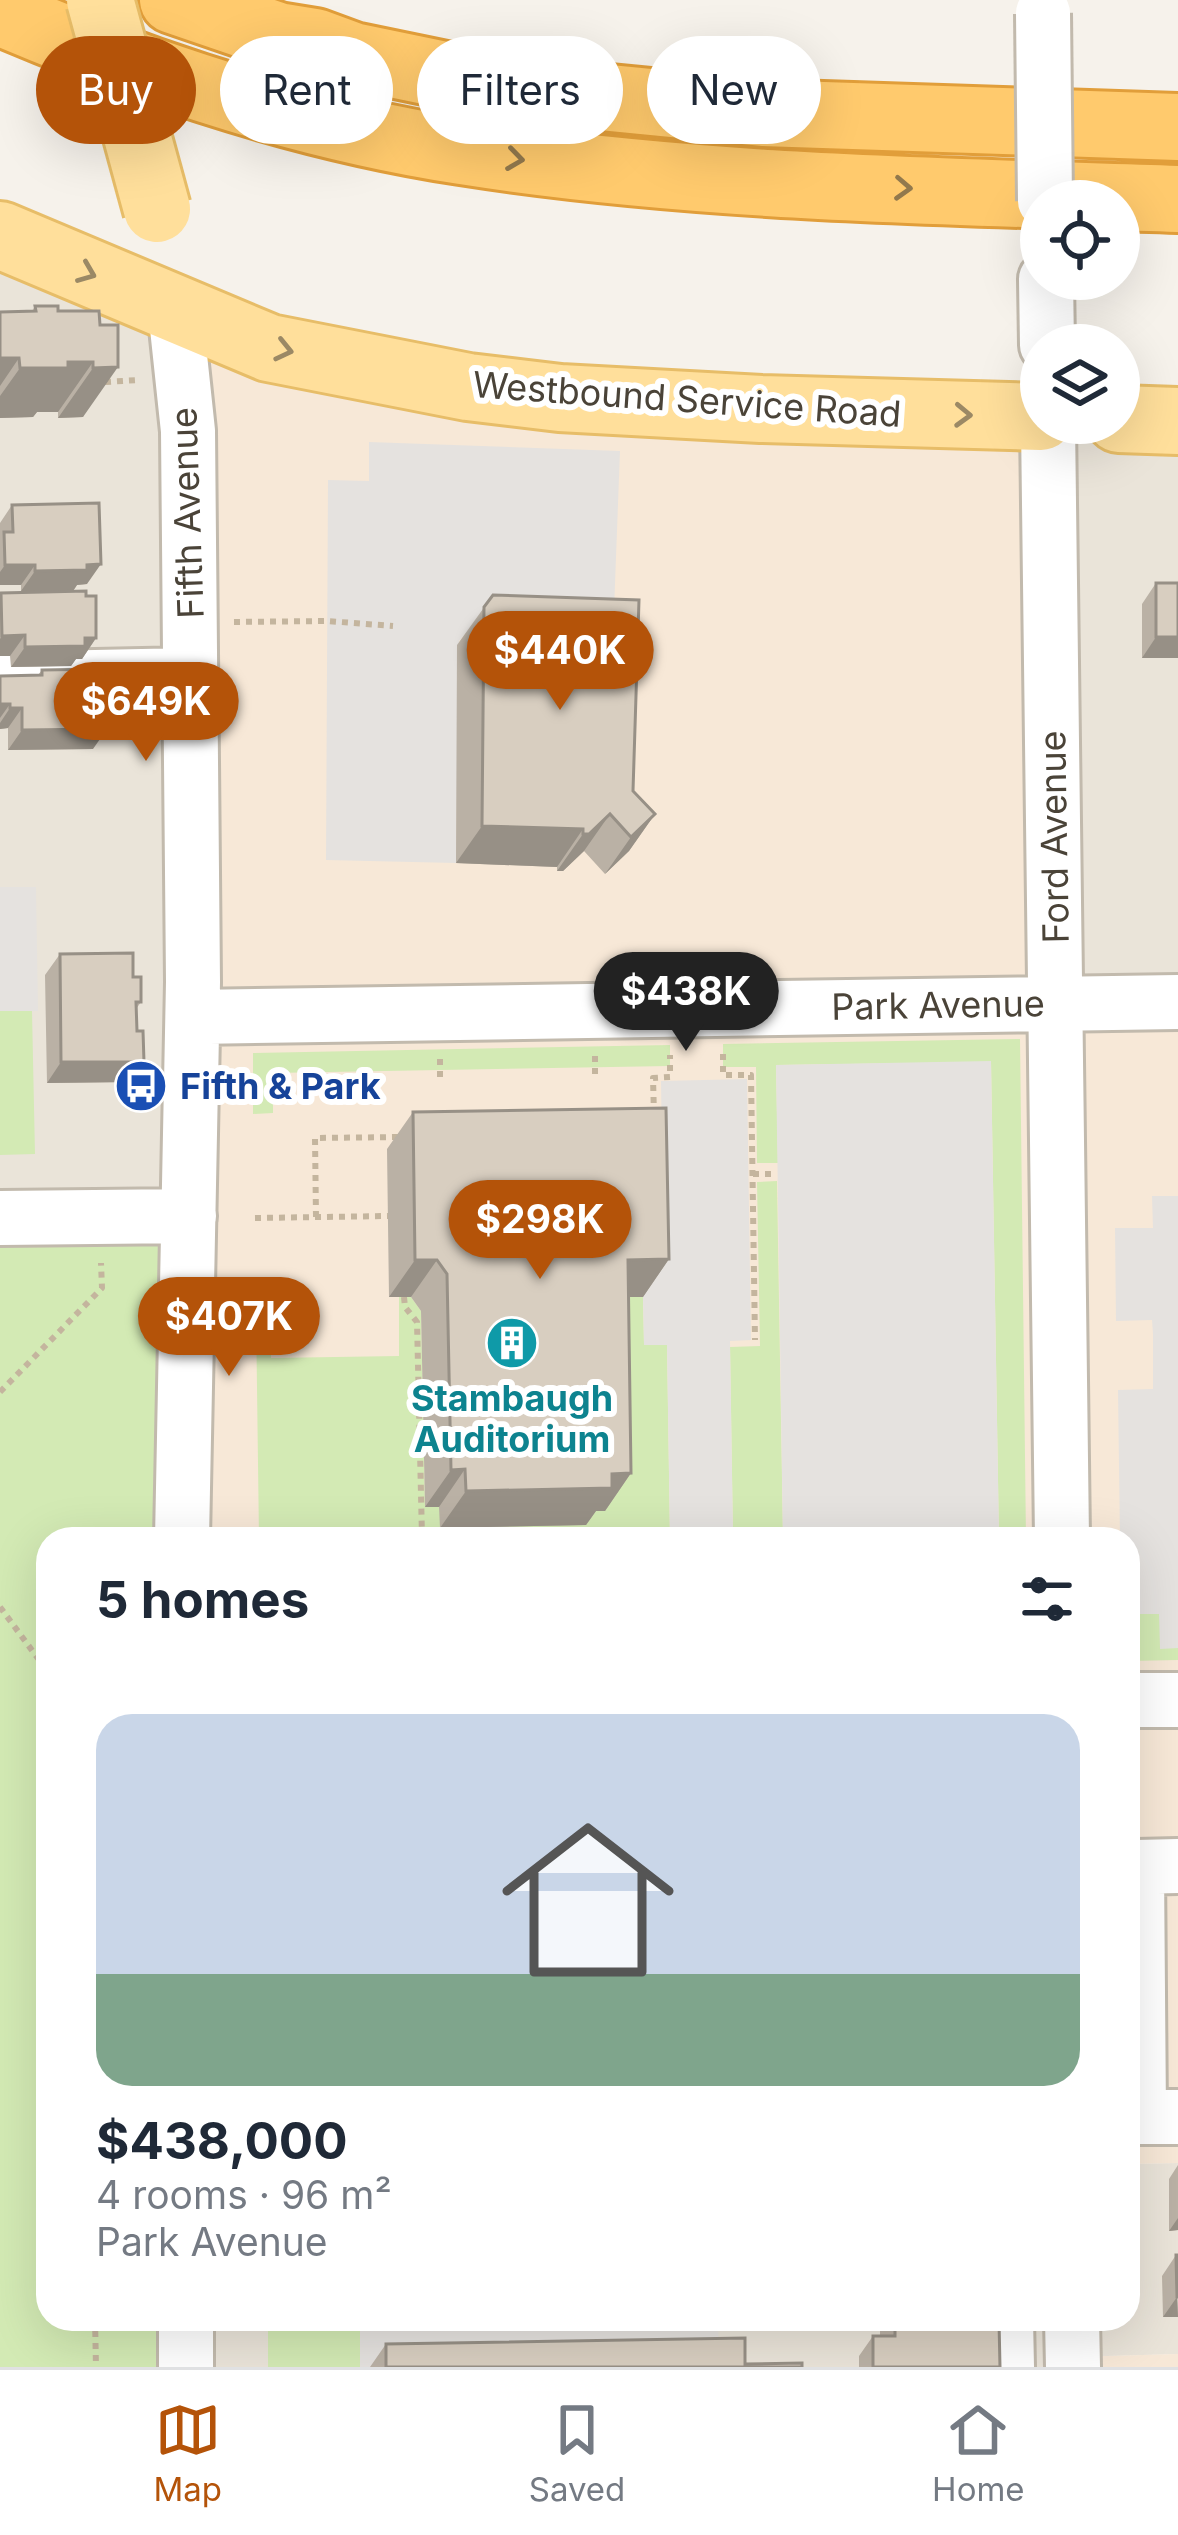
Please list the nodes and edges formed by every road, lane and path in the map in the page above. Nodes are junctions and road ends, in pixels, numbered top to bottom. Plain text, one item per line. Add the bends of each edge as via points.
1 (100, 0) edge
2 (173, 0) edge
3 (1043, 7) edge
4 (0, 12) edge
5 (1178, 127) edge
6 (1045, 180) edge
7 (1178, 199) edge
8 (0, 236) edge
9 (175, 309) junction
10 (142, 380) dead end
11 (94, 382) edge
12 (1020, 416) edge
13 (1140, 420) edge
14 (1178, 422) edge
15 (1048, 444) edge
16 (190, 621) junction
17 (393, 626) dead end
18 (190, 676) junction
19 (0, 679) edge
20 (1178, 1002) edge
21 (1056, 1003) junction
22 (194, 1017) junction
23 (723, 1044) dead end
24 (670, 1045) dead end
25 (595, 1046) dead end
26 (440, 1049) dead end
27 (596, 1077) dead end
28 (440, 1079) dead end
29 (655, 1133) edge
30 (407, 1137) dead end
31 (752, 1174) junction
32 (777, 1174) dead end
33 (189, 1216) junction
34 (388, 1216) dead end
35 (316, 1217) junction
36 (0, 1218) edge
37 (255, 1218) dead end
38 (102, 1288) dead end
39 (404, 1297) dead end
40 (754, 1340) dead end
41 (0, 1392) edge
42 (182, 1527) edge
43 (422, 1527) edge
44 (1062, 1527) edge
45 (0, 1606) edge
46 (36, 1656) edge
47 (1140, 1700) edge
48 (1178, 1700) edge
49 (1140, 1867) edge
50 (1178, 1867) edge
51 (1178, 2116) edge
52 (1140, 2117) edge
53 (95, 2331) edge
54 (186, 2331) edge
55 (1006, 2331) edge
56 (1072, 2331) edge
57 (96, 2367) edge
58 (186, 2367) edge
59 (1007, 2367) edge
60 (1072, 2367) edge

1 - 9 main road, Fifth Avenue, bridge via 157,209
2 - 5 highway via 353,56 549,92 763,113
3 - 6 street, bridge
4 -> 7 highway via 212,93 458,151 635,175
8 -> 9 main road, Westbound Service Road
9 -> 12 main road, Westbound Service Road via 269,348 491,390
9 - 16 street, Fifth Avenue via 188,431
10 - 11 path
13 - 14 main road
15 - 21 street, Ford Avenue
16 - 17 path
16 - 18 street, Fifth Avenue
18 - 19 street
18 - 22 street, Fifth Avenue
20 - 21 street, Park Avenue
21 - 22 street, Park Avenue
21 - 44 street, Ford Avenue
22 - 33 street, Fifth Avenue
23 - 31 path via 723,1075 751,1075
24 - 29 path via 670,1077 653,1078
25 - 27 path
26 - 28 path
30 - 35 path via 315,1138
31 - 32 path
31 - 40 path
33 - 36 street
33 - 42 street, Fifth Avenue
34 - 35 path
35 - 37 path
38 - 41 path
39 - 43 path via 417,1322
45 - 46 path
47 - 48 street
49 - 50 street
51 - 52 street
53 - 57 path
54 - 58 street
55 - 59 street
56 - 60 street

